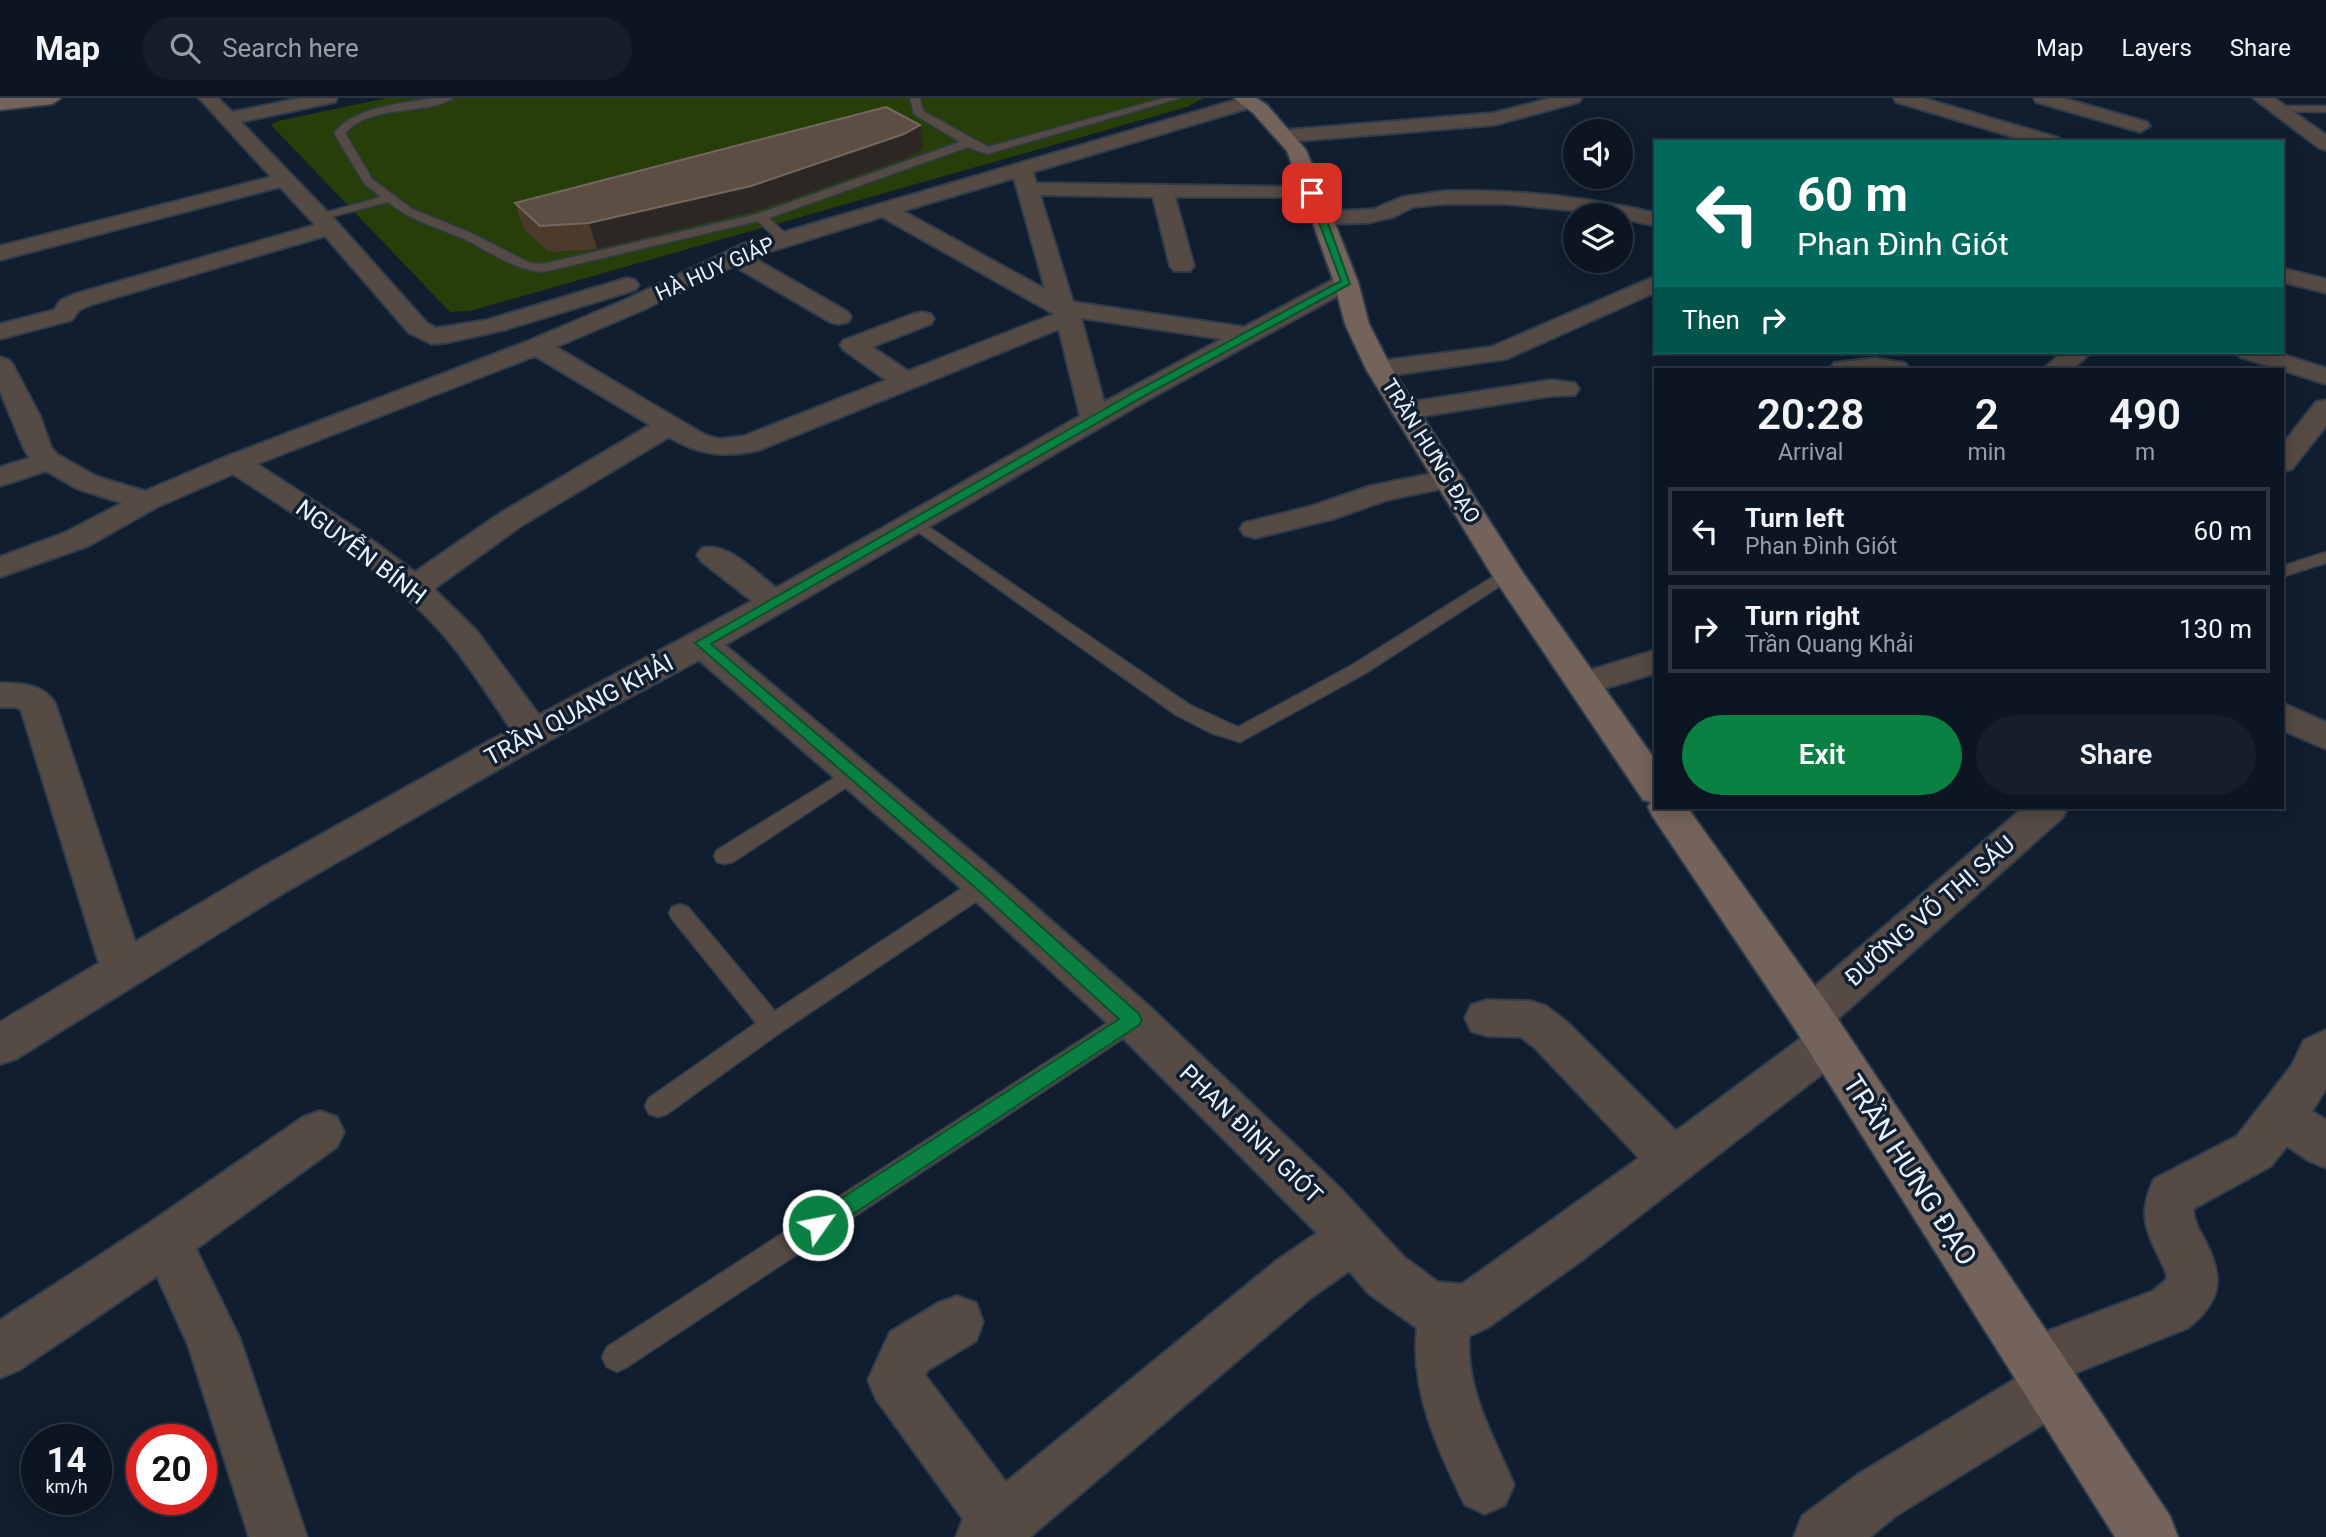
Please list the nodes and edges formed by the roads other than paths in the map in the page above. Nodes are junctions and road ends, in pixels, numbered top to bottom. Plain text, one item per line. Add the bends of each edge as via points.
1 (52, 98) edge
2 (208, 98) edge
3 (328, 98) edge
4 (405, 98) edge
5 (448, 98) edge
6 (915, 98) edge
7 (1175, 98) edge
8 (1572, 98) edge
9 (1944, 98) edge
10 (2043, 98) edge
11 (1246, 100) edge
12 (2270, 103) edge
13 (0, 104) edge
14 (1913, 105) edge
15 (367, 106) dead end
16 (2326, 109) edge
17 (228, 119) junction
18 (2140, 126) dead end
19 (1286, 136) junction
20 (2044, 140) edge
21 (968, 144) junction
22 (2326, 144) edge
23 (1025, 179) junction
24 (283, 180) junction
25 (1162, 190) junction
26 (390, 198) junction
27 (1317, 206) junction
28 (885, 210) junction
29 (761, 217) junction
30 (1654, 220) edge
31 (324, 222) junction
32 (784, 239) junction
33 (0, 253) edge
34 (743, 253) junction
35 (1182, 266) dead end
36 (2284, 276) edge
37 (1346, 282) junction
38 (1654, 284) edge
39 (2326, 286) edge
40 (1066, 312) junction
41 (839, 317) dead end
42 (922, 319) dead end
43 (0, 332) edge
44 (1248, 335) junction
45 (537, 346) junction
46 (1878, 354) edge
47 (2076, 354) edge
48 (2255, 354) edge
49 (1854, 368) edge
50 (1889, 368) edge
51 (1902, 368) edge
52 (2057, 368) edge
53 (1379, 369) junction
54 (2326, 376) edge
55 (4, 378) edge
56 (905, 381) junction
57 (1566, 389) dead end
58 (2326, 408) edge
59 (1405, 411) junction
60 (1095, 419) junction
61 (668, 426) junction
62 (2284, 460) edge
63 (48, 461) junction
64 (235, 463) junction
65 (0, 477) edge
66 (1449, 479) junction
67 (146, 501) junction
68 (912, 521) junction
69 (1255, 529) dead end
70 (713, 555) dead end
71 (2326, 557) edge
72 (0, 568) edge
73 (2284, 571) edge
74 (1508, 575) junction
75 (414, 588) junction
76 (774, 602) junction
77 (702, 643) junction
78 (1654, 662) edge
79 (1583, 684) junction
80 (0, 695) edge
81 (2284, 716) edge
82 (533, 733) junction
83 (2326, 737) edge
84 (852, 774) junction
85 (1654, 787) edge
86 (1668, 809) edge
87 (2047, 809) edge
88 (725, 856) dead end
89 (984, 885) junction
90 (680, 913) dead end
91 (124, 971) junction
92 (1487, 1018) dead end
93 (1133, 1020) junction
94 (772, 1025) junction
95 (1820, 1030) junction
96 (0, 1045) edge
97 (2326, 1049) edge
98 (658, 1106) dead end
99 (2282, 1117) junction
100 (320, 1132) dead end
101 (2326, 1146) edge
102 (1674, 1161) junction
103 (1353, 1238) junction
104 (166, 1241) junction
105 (1446, 1309) junction
106 (957, 1322) dead end
107 (0, 1350) edge
108 (617, 1357) dead end
109 (2043, 1375) junction
110 (1485, 1485) dead end
111 (993, 1530) edge
112 (278, 1537) edge
113 (1823, 1537) edge
114 (2149, 1537) edge

1 - 13 main road
2 - 17 street
3 - 17 street
4 - 15 lane
5 - 26 lane via 368,116 344,125 339,133 368,181
6 - 21 lane via 918,112
7 - 21 lane via 987,151
8 - 19 street via 1494,119
9 - 14 street
10 - 18 street
11 - 19 main road, TRẦN HƯNG ĐẠO
11 - 23 street, HÀ HUY GIÁP
12 - 16 lane
12 - 22 street
14 - 20 street
17 - 24 street
19 - 27 main road, TRẦN HƯNG ĐẠO
21 - 29 lane
23 - 25 street
23 - 28 street, HÀ HUY GIÁP
23 - 40 street
24 - 31 street
24 - 33 street
25 - 27 street
25 - 35 street
26 - 29 lane via 408,212 519,263 543,268
26 - 31 lane
27 - 30 street via 1381,215 1413,200 1531,199
27 - 37 main road, TRẦN HƯNG ĐẠO
28 - 32 street, HÀ HUY GIÁP
28 - 40 street
29 - 32 lane
31 - 34 street via 418,328 432,336 482,328
31 - 43 street via 84,299 70,305 63,315
32 - 34 street, HÀ HUY GIÁP
34 - 41 street
34 - 45 street, HÀ HUY GIÁP
36 - 39 street
37 - 44 street, TRẦN QUANG KHẢI
37 - 53 main road, TRẦN HƯNG ĐẠO via 1357,324
38 - 53 street via 1497,354
40 - 44 street
40 - 56 street
40 - 60 street
42 - 56 street via 844,349
44 - 60 street, TRẦN QUANG KHẢI
45 - 61 street
45 - 64 street, HÀ HUY GIÁP
46 - 51 street
47 - 52 street
48 - 54 street
49 - 50 street
53 - 59 main road, TRẦN HƯNG ĐẠO
55 - 63 street
56 - 61 street via 748,443 718,447
57 - 59 street
58 - 62 street
59 - 66 main road, TRẦN HƯNG ĐẠO
60 - 68 street, TRẦN QUANG KHẢI
61 - 75 street via 510,520
63 - 65 street
63 - 67 street via 88,482
64 - 67 street
64 - 75 street, NGUYỄN BÍNH
66 - 69 street via 1380,492 1322,513
66 - 74 main road, TRẦN HƯNG ĐẠO
67 - 72 street via 77,539
68 - 74 lane via 1183,710 1240,735 1359,669
68 - 76 street, TRẦN QUANG KHẢI
70 - 76 street
71 - 73 lane
74 - 79 main road, TRẦN HƯNG ĐẠO
75 - 82 street, NGUYỄN BÍNH via 454,626
76 - 77 street, TRẦN QUANG KHẢI
77 - 82 street, TRẦN QUANG KHẢI
77 - 84 street, PHAN ĐÌNH GIÓT
78 - 79 street
79 - 85 main road, TRẦN HƯNG ĐẠO
80 - 91 street via 22,695 37,703
81 - 83 street
82 - 91 street, TRẦN QUANG KHẢI via 271,881
84 - 88 lane
84 - 89 street, PHAN ĐÌNH GIÓT
86 - 95 main road, TRẦN HƯNG ĐẠO
87 - 95 street, ĐƯỜNG VÕ THỊ SÁU
89 - 93 street, PHAN ĐÌNH GIÓT
89 - 94 lane
90 - 94 lane
91 - 96 street, TRẦN QUANG KHẢI
92 - 102 street via 1530,1019 1551,1035
93 - 103 street, PHAN ĐÌNH GIÓT
93 - 108 lane
94 - 98 lane
95 - 102 street
95 - 109 main road, TRẦN HƯNG ĐẠO
97 - 99 street
99 - 101 street
99 - 109 street via 2254,1152 2171,1195 2167,1213 2189,1260 2193,1281 2187,1299
100 - 104 street
102 - 105 street via 1469,1310
103 - 105 street, PHAN ĐÌNH GIÓT via 1386,1275 1429,1307
103 - 111 street via 1294,1279
104 - 107 street
104 - 112 street via 213,1339
105 - 110 street via 1445,1380 1464,1443
106 - 111 street via 909,1351 895,1380
109 - 113 street
109 - 114 main road, TRẦN HƯNG ĐẠO

